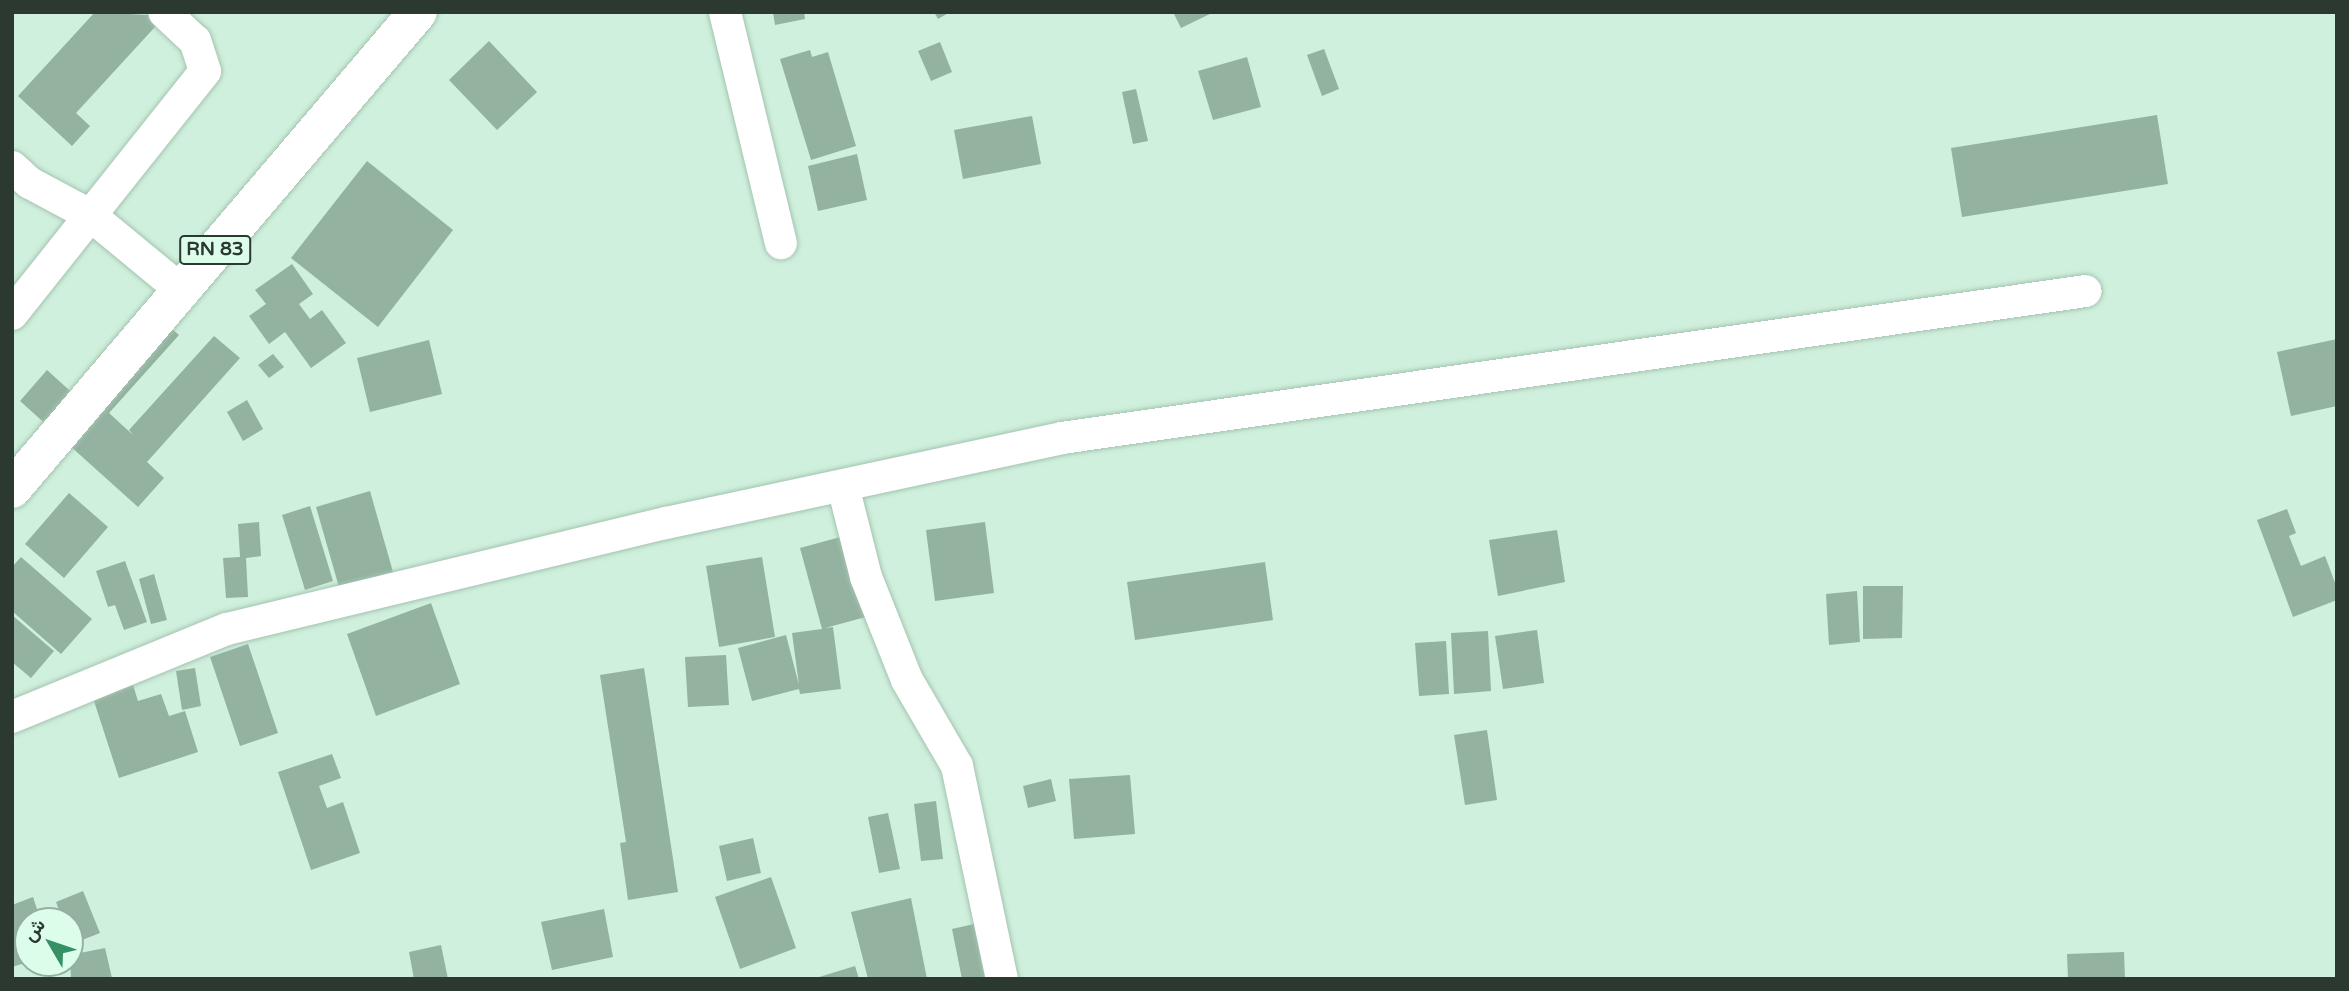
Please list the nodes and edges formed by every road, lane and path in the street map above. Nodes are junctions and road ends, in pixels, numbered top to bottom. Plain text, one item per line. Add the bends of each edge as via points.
1 (164, 12) edge
2 (418, 12) edge
3 (725, 12) edge
4 (12, 167) edge
5 (90, 215) junction
6 (781, 243) dead end
7 (181, 290) junction
8 (2086, 291) dead end
9 (12, 314) edge
10 (843, 486) junction
11 (12, 489) edge
12 (12, 717) edge
13 (1002, 979) edge

1 - 5 street via 195,41 205,71
2 - 7 main road, RN 83
3 - 6 street
4 - 5 street via 30,183
5 - 7 street
5 - 9 street
7 - 11 main road, RN 83
8 - 10 street via 1062,438
10 - 12 street via 227,629
10 - 13 street via 866,577 907,680 957,766

